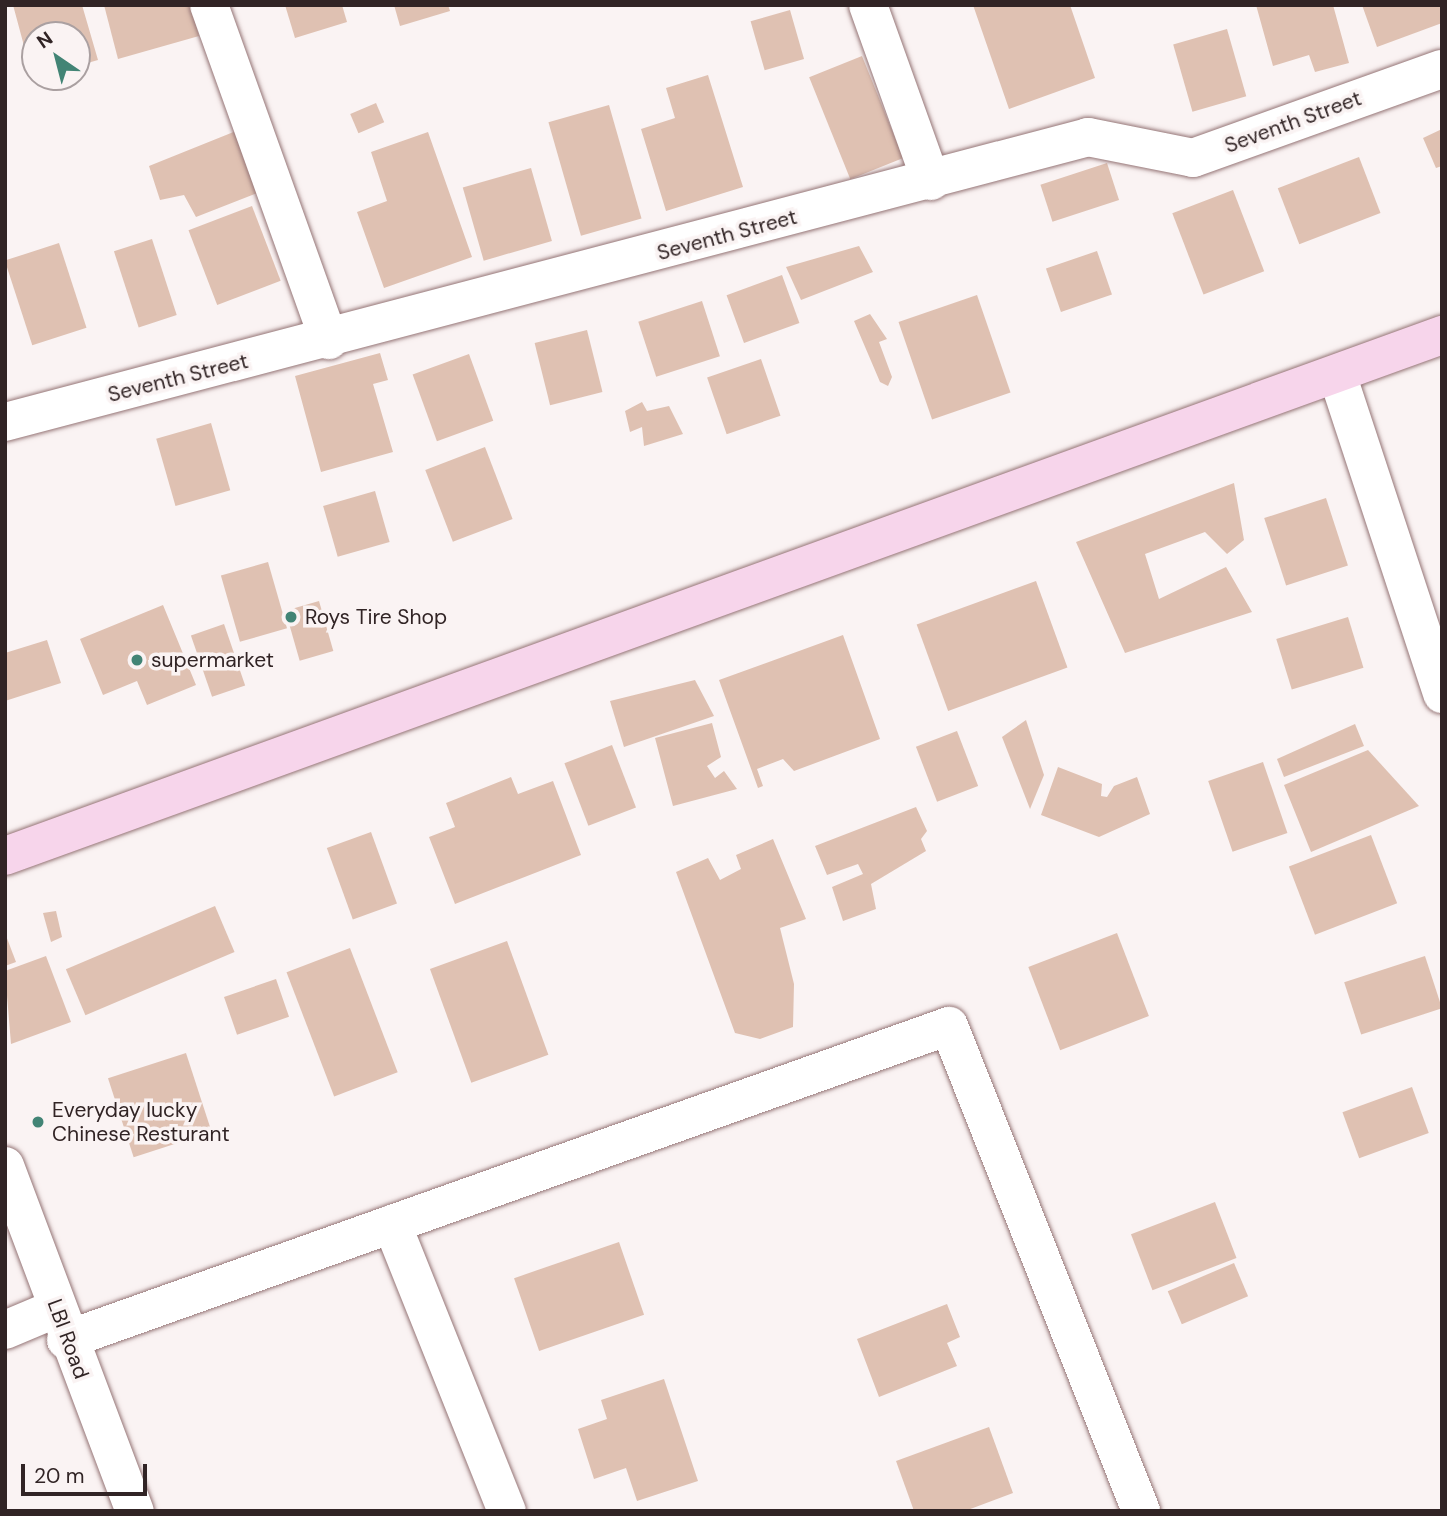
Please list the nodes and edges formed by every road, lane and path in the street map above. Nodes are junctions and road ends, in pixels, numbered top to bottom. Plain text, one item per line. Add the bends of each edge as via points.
1 (209, 5) edge
2 (868, 5) edge
3 (1442, 69) edge
4 (931, 181) junction
5 (1442, 335) edge
6 (329, 340) junction
7 (1337, 374) junction
8 (5, 422) edge
9 (1442, 694) edge
10 (5, 856) edge
11 (5, 1166) edge
12 (393, 1224) junction
13 (61, 1324) junction
14 (5, 1330) edge
15 (135, 1511) edge
16 (507, 1511) edge
17 (1141, 1511) edge

1 - 6 street
2 - 4 street
3 - 4 street, Seventh Street via 1194,158 1088,136
4 - 6 street, Seventh Street
5 - 7 main road
6 - 8 street, Seventh Street
7 - 9 street
7 - 10 main road
11 - 13 street, LBI Road
12 - 13 street
12 - 16 street
12 - 17 street via 949,1026
13 - 14 street
13 - 15 street, LBI Road

